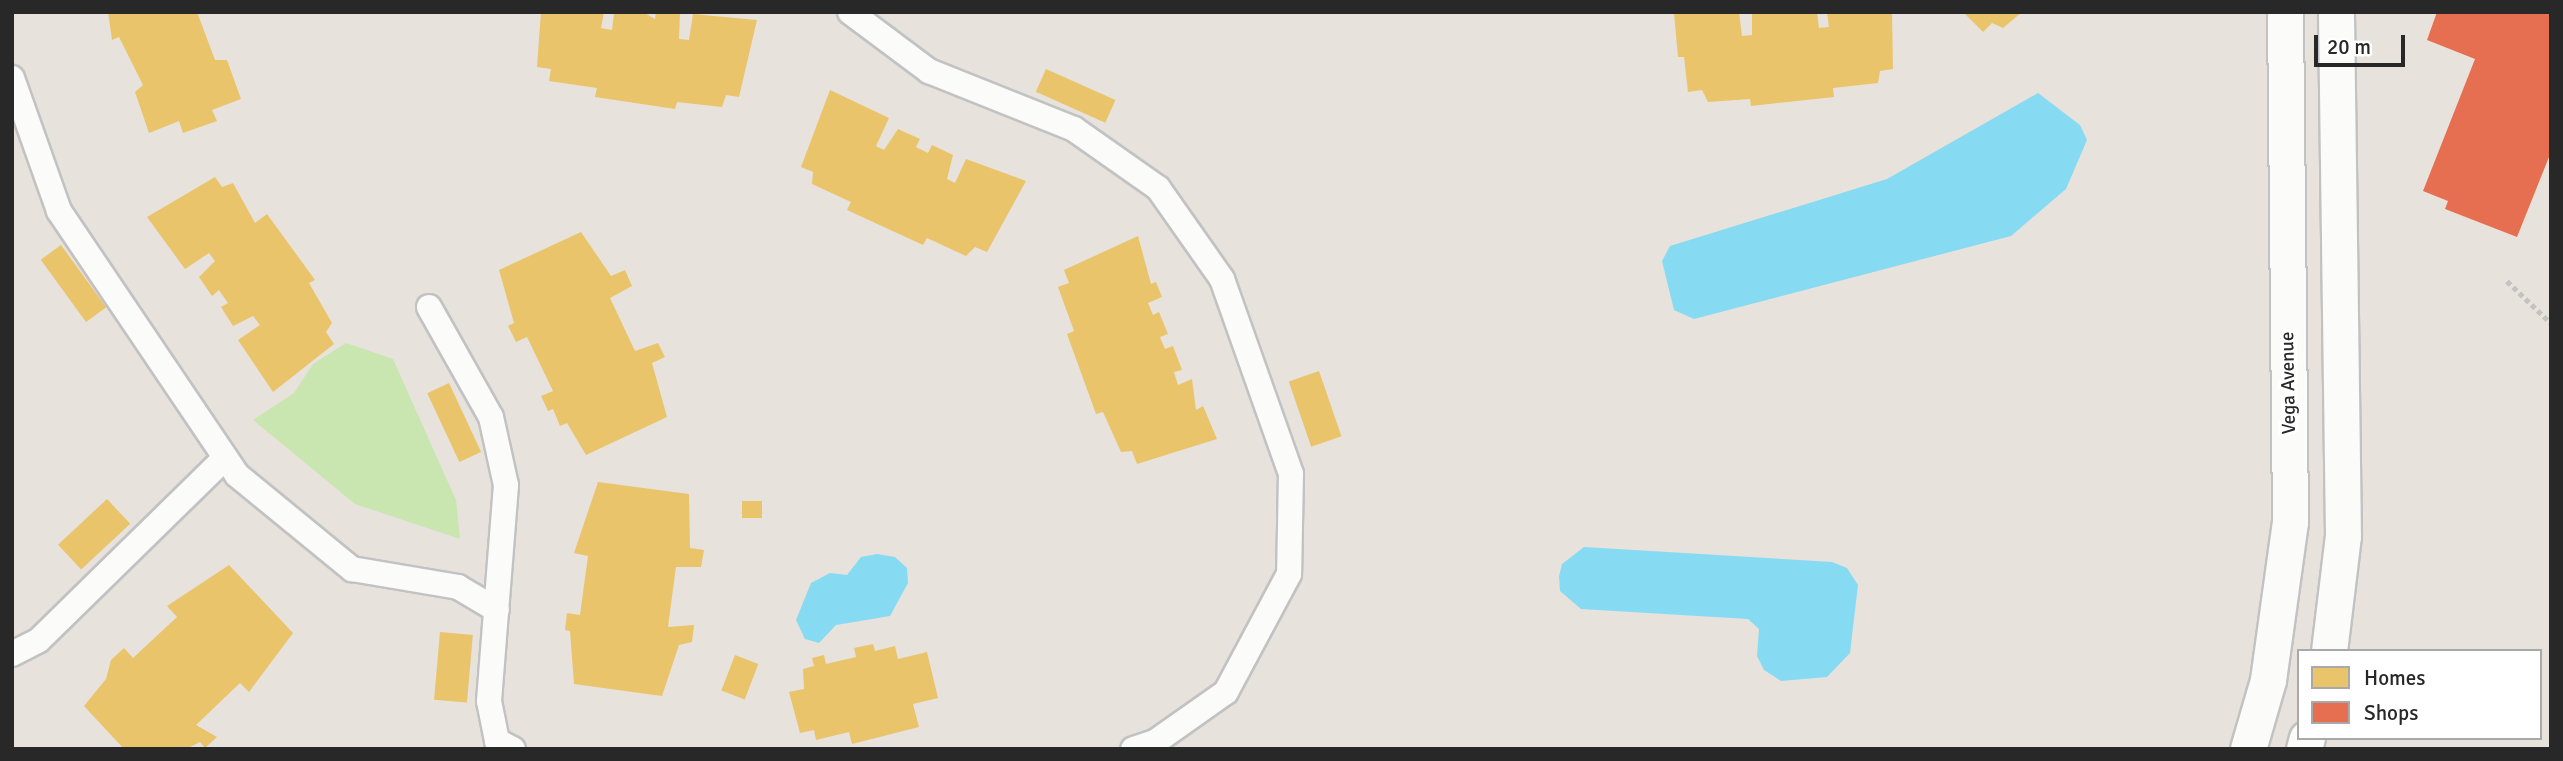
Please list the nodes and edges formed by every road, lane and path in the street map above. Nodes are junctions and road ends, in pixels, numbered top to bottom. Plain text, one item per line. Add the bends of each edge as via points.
1 (850, 12) edge
2 (2285, 12) edge
3 (2336, 12) edge
4 (12, 78) edge
5 (2507, 281) dead end
6 (429, 307) dead end
7 (2551, 323) edge
8 (225, 458) junction
9 (497, 610) junction
10 (2329, 649) edge
11 (12, 654) edge
12 (513, 749) edge
13 (1133, 749) edge
14 (2248, 749) edge

1 - 13 street via 929,71 1074,129 1157,187 1222,279 1291,474 1289,574 1226,692 1155,742
2 - 14 street, Vega Avenue via 2290,522 2268,680
3 - 10 street via 2343,536
4 - 8 street via 60,211
5 - 7 path
6 - 9 street via 491,417 506,485
8 - 9 street via 237,475 352,569 458,587
8 - 11 street via 39,640
9 - 12 street via 489,701 497,741

